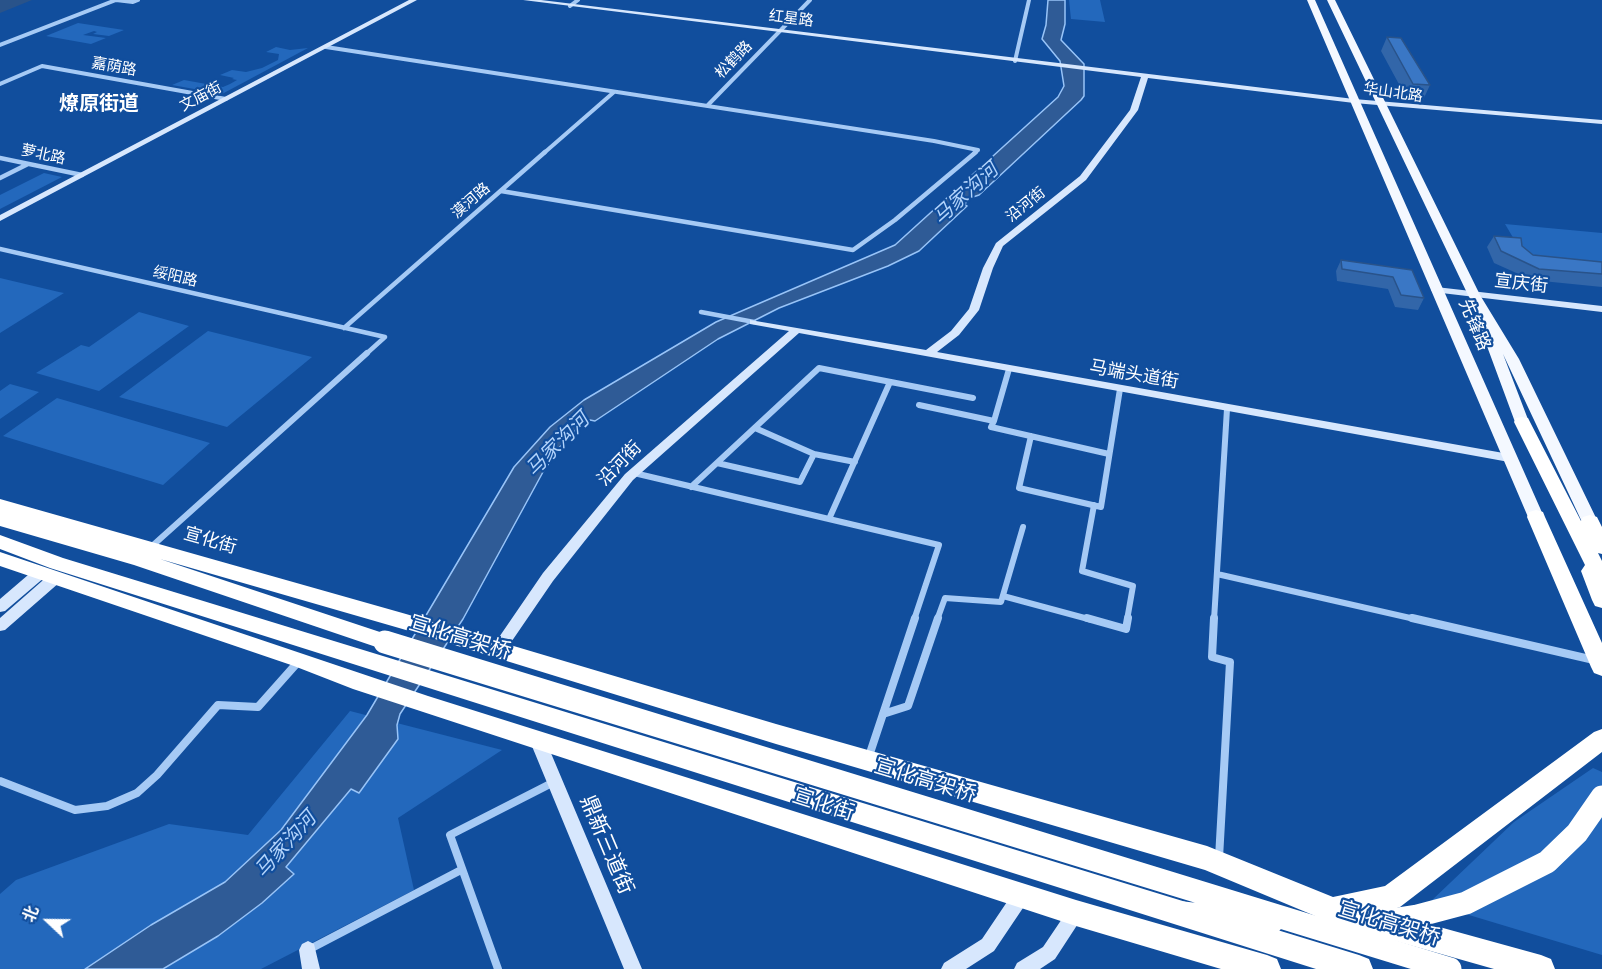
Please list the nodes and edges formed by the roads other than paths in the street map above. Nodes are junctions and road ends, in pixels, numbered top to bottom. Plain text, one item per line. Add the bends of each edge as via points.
1 (116, 0) edge
2 (138, 0) edge
3 (414, 0) edge
4 (526, 0) edge
5 (578, 0) edge
6 (810, 0) edge
7 (1029, 0) edge
8 (1311, 0) edge
9 (1331, 0) edge
10 (570, 6) junction
11 (779, 32) junction
12 (0, 45) edge
13 (326, 47) junction
14 (1015, 61) junction
15 (1145, 77) junction
16 (0, 84) edge
17 (614, 92) junction
18 (226, 99) junction
19 (1354, 101) junction
20 (1382, 105) junction
21 (707, 106) junction
22 (1602, 124) edge
23 (0, 158) edge
24 (28, 164) junction
25 (82, 175) junction
26 (0, 178) edge
27 (501, 191) junction
28 (0, 218) edge
29 (0, 249) edge
30 (1437, 290) junction
31 (1474, 295) junction
32 (1602, 309) edge
33 (701, 312) dead end
34 (754, 322) joint
35 (344, 328) junction
36 (797, 330) junction
37 (927, 354) junction
38 (1009, 369) junction
39 (890, 382) junction
40 (1119, 389) junction
41 (973, 398) dead end
42 (919, 405) dead end
43 (1227, 409) junction
44 (994, 421) junction
45 (1522, 422) joint
46 (755, 428) junction
47 (1031, 436) junction
48 (814, 454) junction
49 (1109, 454) junction
50 (1509, 458) junction
51 (855, 462) junction
52 (717, 463) junction
53 (633, 473) junction
54 (691, 487) junction
55 (1094, 505) junction
56 (0, 507) edge
57 (1536, 517) joint
58 (0, 519) edge
59 (829, 519) junction
60 (1590, 522) joint
61 (1023, 527) dead end
62 (1581, 541) junction
63 (0, 542) edge
64 (1602, 547) edge
65 (99, 548) junction
66 (0, 550) edge
67 (144, 554) junction
68 (0, 559) edge
69 (51, 571) junction
70 (1217, 574) junction
71 (1602, 580) edge
72 (1002, 596) junction
73 (1602, 600) edge
74 (0, 608) edge
75 (0, 626) edge
76 (498, 650) junction
77 (378, 651) junction
78 (301, 660) junction
79 (1601, 664) edge
80 (883, 714) junction
81 (537, 739) junction
82 (1602, 740) edge
83 (868, 761) junction
84 (0, 782) edge
85 (555, 782) junction
86 (1602, 796) edge
87 (1213, 860) junction
88 (461, 870) junction
89 (1021, 896) junction
90 (1332, 910) junction
91 (1076, 913) junction
92 (1183, 913) junction
93 (308, 951) joint
94 (630, 968) edge
95 (311, 969) edge
96 (498, 969) edge
97 (950, 969) edge
98 (1023, 969) edge
99 (1267, 969) edge
100 (1359, 969) edge
101 (1450, 969) edge
102 (1541, 969) edge

1 - 2 street
1 - 12 street
3 - 13 main road, 文庙街
4 - 10 main road, 红星路
5 - 10 street
6 - 11 street, 松鹤路
7 - 14 street
8 - 19 main road, 先锋路
9 - 20 main road, 先锋路
10 - 11 main road, 红星路
11 - 14 main road, 红星路
11 - 21 street, 松鹤路
13 - 17 street
13 - 18 main road, 文庙街
14 - 15 main road, 红星路
15 - 19 main road, 华山北路
15 - 37 main road, 沿河街 via 1134,110 1083,178 999,245 974,310 955,333
16 - 18 street, 嘉荫路 via 42,66
17 - 21 street
17 - 27 street, 漠河路
18 - 25 main road, 文庙街
19 - 20 main road, 华山北路
19 - 30 main road, 先锋路
20 - 22 main road, 华山北路
20 - 31 main road, 先锋路
21 - 27 street via 978,150 853,250
23 - 24 street, 萝北路
24 - 25 street, 萝北路
24 - 26 street
25 - 28 main road, 文庙街
27 - 35 street, 漠河路
29 - 35 street, 绥阳路
30 - 31 main road, 宣庆街
30 - 50 main road, 先锋路
31 - 32 main road, 宣庆街
31 - 45 main road
31 - 60 main road, 先锋路 via 1512,359
33 - 34 street
34 - 36 main road, 马端头道街
35 - 67 street, 绥阳路 via 385,337
36 - 37 main road, 马端头道街
36 - 53 main road, 沿河街
37 - 38 main road, 马端头道街
38 - 40 main road, 马端头道街
38 - 44 street
39 - 41 street
39 - 46 street via 819,368
39 - 51 street
40 - 43 main road, 马端头道街
40 - 49 street
42 - 44 street
43 - 50 main road, 马端头道街
43 - 70 street
44 - 47 street via 992,427
45 - 62 highway
46 - 48 street
46 - 52 street
47 - 49 street
47 - 55 street via 1018,488
48 - 51 street
48 - 52 street via 800,482
49 - 55 street via 1101,507
50 - 57 main road, 先锋路
51 - 59 street
52 - 54 street
53 - 54 street
53 - 76 main road, 沿河街 via 548,577
54 - 59 street
55 - 72 street via 1082,571 1133,586 1126,629
56 - 65 highway
56 - 67 highway, 宣化街
57 - 79 highway, 先锋路
58 - 65 highway
59 - 80 street via 939,545
60 - 64 highway, 先锋路
61 - 72 street
62 - 71 highway
62 - 73 highway
63 - 69 highway
65 - 67 highway
66 - 69 highway
67 - 76 highway, 宣化街
67 - 77 highway
68 - 69 highway
69 - 74 main road
69 - 75 main road
69 - 77 highway
69 - 78 highway
70 - 79 street
70 - 87 street via 1212,657 1230,662
72 - 80 street via 1001,602 945,598 909,706
76 - 83 highway
77 - 92 highway
77 - 101 highway, 宣化高架桥, bridge
78 - 81 highway, 宣化街
78 - 84 street via 258,707 218,705 137,794 107,806 75,810
80 - 83 street
81 - 85 main road, 鼎新三道街
81 - 89 highway, 宣化街
82 - 90 highway via 1391,898
83 - 87 highway
85 - 88 street via 450,835
85 - 94 main road, 鼎新三道街
86 - 92 highway, bridge via 1577,833 1547,862 1466,903 1359,925 1282,924
87 - 90 highway
88 - 93 street
88 - 96 street
89 - 91 highway, 宣化街
89 - 97 main road via 988,945
90 - 102 highway
91 - 98 main road via 1049,953
91 - 99 highway, 宣化街
92 - 100 highway, bridge
93 - 95 main road

